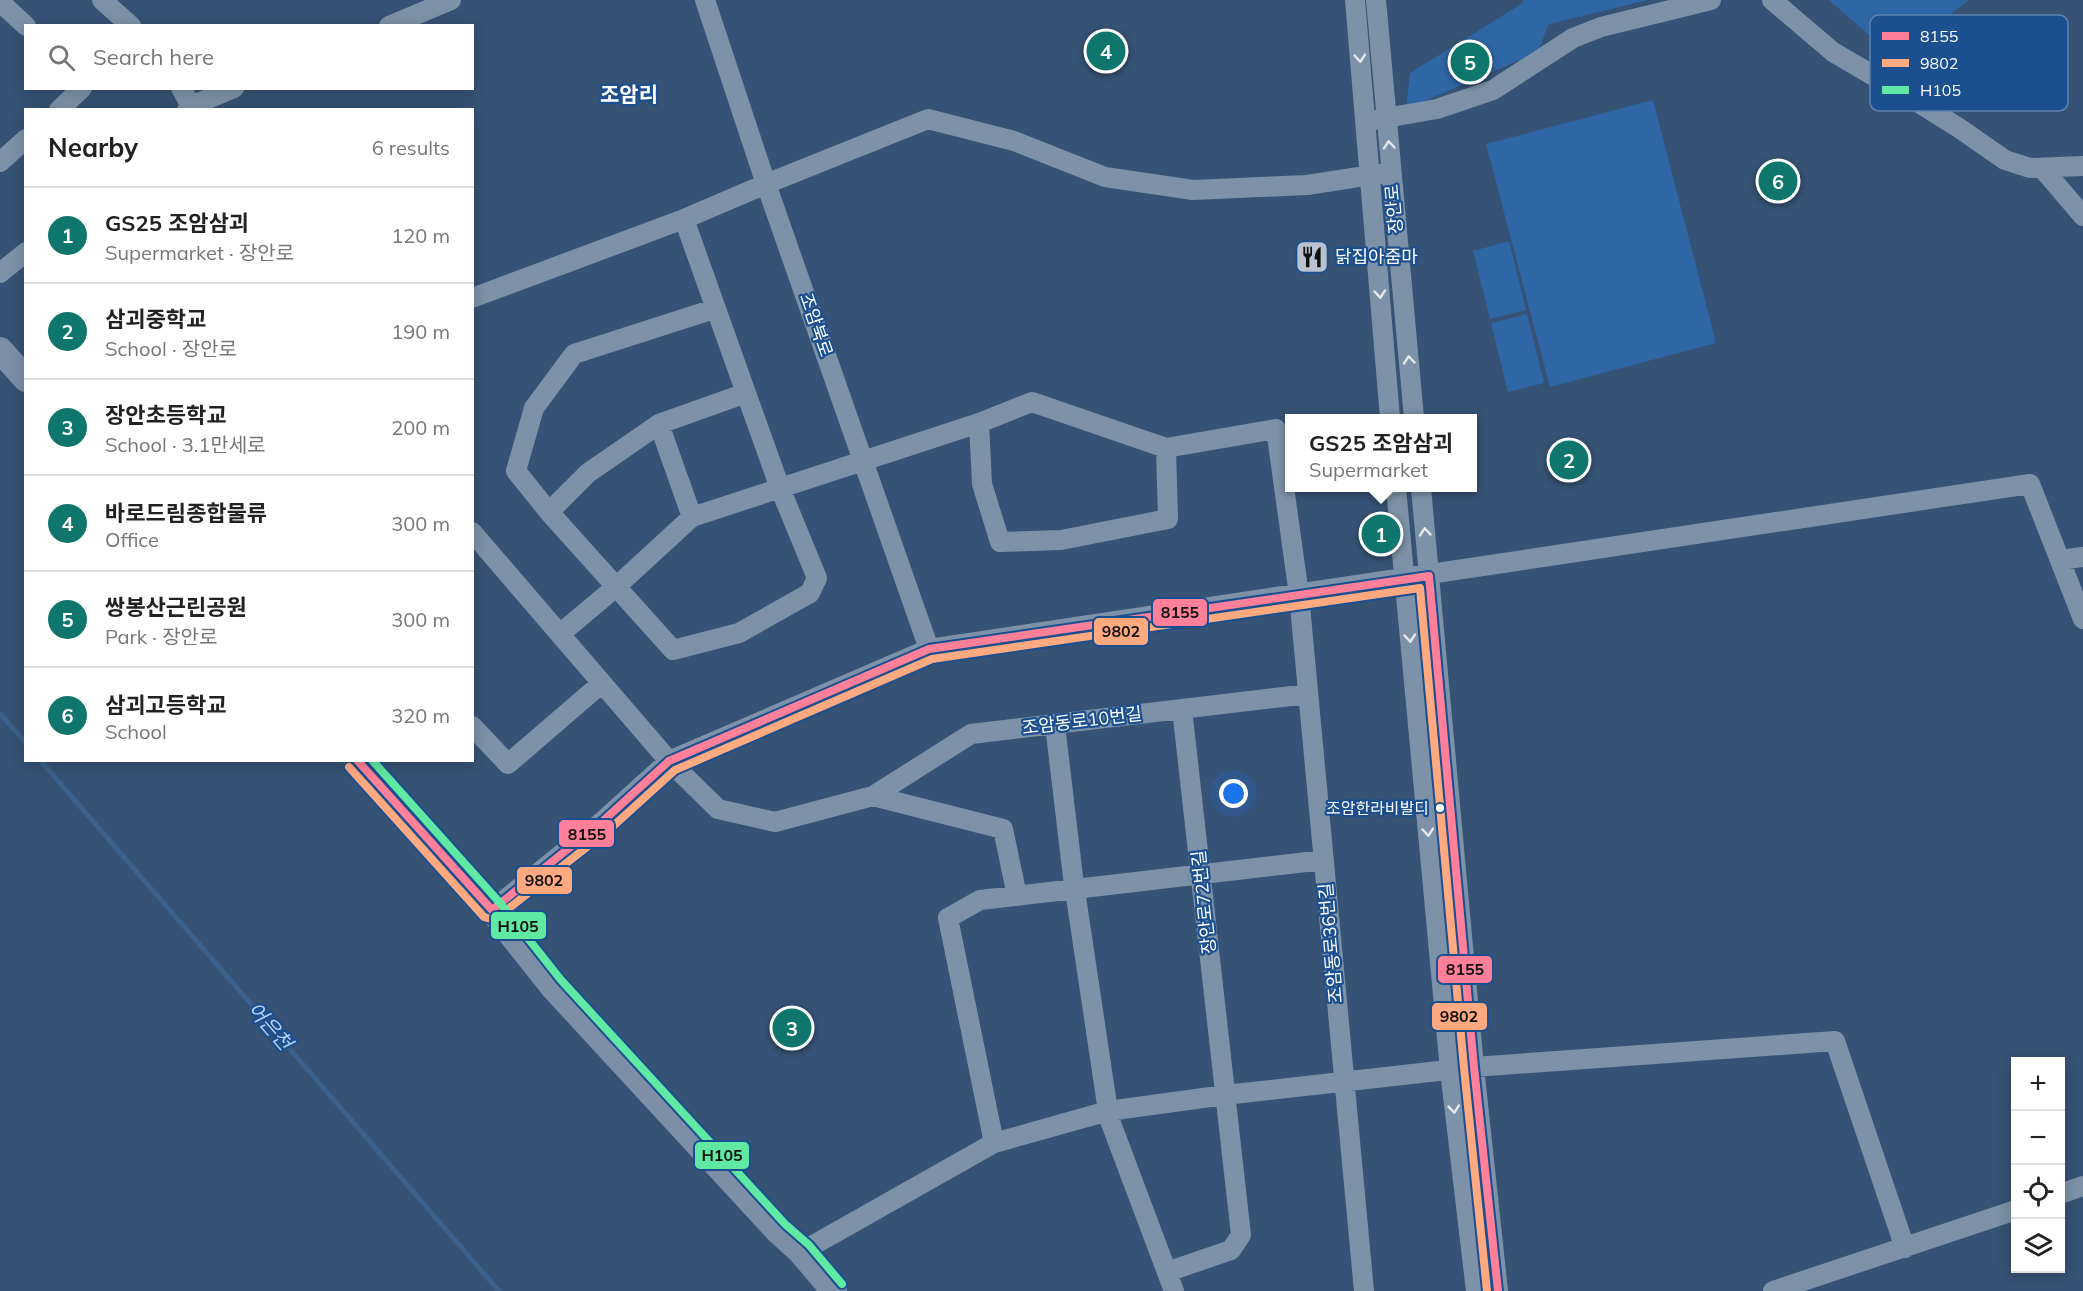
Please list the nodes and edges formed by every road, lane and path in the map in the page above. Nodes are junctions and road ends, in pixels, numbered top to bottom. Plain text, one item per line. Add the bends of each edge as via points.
1 (102, 0) edge
2 (451, 0) edge
3 (705, 0) edge
4 (1354, 0) edge
5 (1376, 0) edge
6 (1711, 0) edge
7 (1772, 0) edge
8 (0, 2) edge
9 (24, 24) edge
10 (129, 24) edge
11 (394, 24) edge
12 (1870, 74) edge
13 (80, 90) edge
14 (182, 90) edge
15 (230, 90) edge
16 (60, 108) edge
17 (190, 108) edge
18 (1931, 111) edge
19 (1386, 118) junction
20 (1365, 121) junction
21 (24, 141) edge
22 (0, 162) edge
23 (2083, 166) edge
24 (2042, 168) junction
25 (1391, 172) junction
26 (1370, 175) junction
27 (766, 184) junction
28 (2083, 216) edge
29 (684, 219) junction
30 (24, 254) edge
31 (0, 273) edge
32 (474, 296) edge
33 (714, 309) junction
34 (0, 350) edge
35 (24, 377) edge
36 (746, 393) junction
37 (1390, 414) edge
38 (1414, 414) edge
39 (979, 423) junction
40 (659, 424) junction
41 (1166, 448) junction
42 (863, 460) junction
43 (780, 488) junction
44 (1396, 492) edge
45 (1420, 492) edge
46 (549, 512) junction
47 (692, 517) junction
48 (474, 534) edge
49 (2083, 557) edge
50 (2060, 560) junction
51 (1429, 576) junction
52 (1405, 579) junction
53 (617, 586) junction
54 (1299, 595) junction
55 (2083, 619) edge
56 (560, 634) junction
57 (929, 649) junction
58 (602, 683) junction
59 (1308, 694) junction
60 (1182, 709) junction
61 (1055, 725) junction
62 (474, 728) edge
63 (669, 761) junction
64 (359, 762) edge
65 (873, 796) junction
66 (1324, 860) junction
67 (1201, 874) junction
68 (1075, 888) junction
69 (1017, 896) junction
70 (492, 910) junction
71 (1474, 1067) junction
72 (1450, 1070) junction
73 (1345, 1083) junction
74 (1225, 1095) junction
75 (1108, 1111) junction
76 (994, 1143) junction
77 (2083, 1186) edge
78 (2065, 1193) edge
79 (2011, 1212) edge
80 (1905, 1248) junction
81 (801, 1252) junction
82 (1167, 1272) junction
83 (834, 1291) edge
84 (1174, 1291) edge
85 (1364, 1291) edge
86 (1476, 1291) edge
87 (1498, 1291) edge
88 (1773, 1291) edge

1 - 10 street
2 - 11 street
3 - 27 street, 조암북로
4 -> 20 street, 장안로
5 - 19 street, 장안로
6 - 19 street via 1601,27 1573,38 1493,90 1437,109
7 - 12 street via 1833,52
8 - 9 street
13 - 16 street
14 - 17 street
15 - 17 street
18 - 24 street via 2005,160
19 - 20 street
25 -> 19 street, 장안로
20 - 26 street, 장안로
21 - 22 street
23 - 24 street
24 - 28 street
25 - 26 street
38 -> 25 street, 장안로
26 - 27 street via 1307,185 1193,190 1105,177 1014,141 928,119
26 -> 37 street, 장안로
27 - 29 street
27 - 42 street, 조암북로
29 - 32 street
29 - 33 street
30 - 31 street
33 - 36 street
33 - 46 street via 574,354 534,408 516,471
34 - 35 main road
36 - 40 street
36 - 43 street
39 - 41 street via 1032,402
39 - 41 street via 982,484 1000,542 1061,540 1168,519
39 - 42 street
40 - 46 street via 588,473
40 - 47 street
41 - 54 street, 조암동로36번길 via 1276,429
42 - 43 street
42 - 57 street, 조암북로
43 - 47 street
43 - 53 street via 817,578 810,593 739,633 673,650
44 - 52 street
51 -> 45 street
46 - 53 street
47 - 53 street
48 - 56 street, 조암동로10번길
49 - 50 street
50 - 51 street via 2030,484
50 - 55 street
51 - 52 street
51 - 71 street
52 - 54 street
52 -> 72 street
53 - 56 street
54 - 57 street
54 - 59 street, 조암동로36번길
56 - 58 street, 조암동로10번길
57 - 63 street
58 - 62 street via 507,764
58 - 63 street, 조암동로10번길
59 - 60 street, 조암동로10번길
59 - 66 street, 조암동로36번길
60 - 61 street, 조암동로10번길
60 - 67 street, 장안로72번길
61 - 65 street, 조암동로10번길 via 971,734
61 - 68 street
63 - 65 street, 조암동로10번길 via 718,809 775,822
63 - 70 street via 604,820
64 - 70 main road
65 - 69 street, 조암동로10번길 via 1003,829
66 - 67 street
66 - 73 street, 조암동로36번길
67 - 68 street
67 - 74 street, 장안로72번길
68 - 69 street
68 - 75 street
69 - 76 street via 980,900 948,918
70 - 81 main road via 553,987
71 - 72 street
71 - 80 street via 1835,1041
71 - 87 street
72 - 73 street
72 -> 86 street
73 - 74 street
73 - 85 street, 조암동로36번길
74 - 75 street
74 - 82 street, 장안로72번길 via 1240,1235 1231,1250
75 - 76 street
75 - 82 street
76 - 81 street
77 - 78 street
79 - 80 street
80 - 88 street
81 - 83 main road
82 - 84 street

